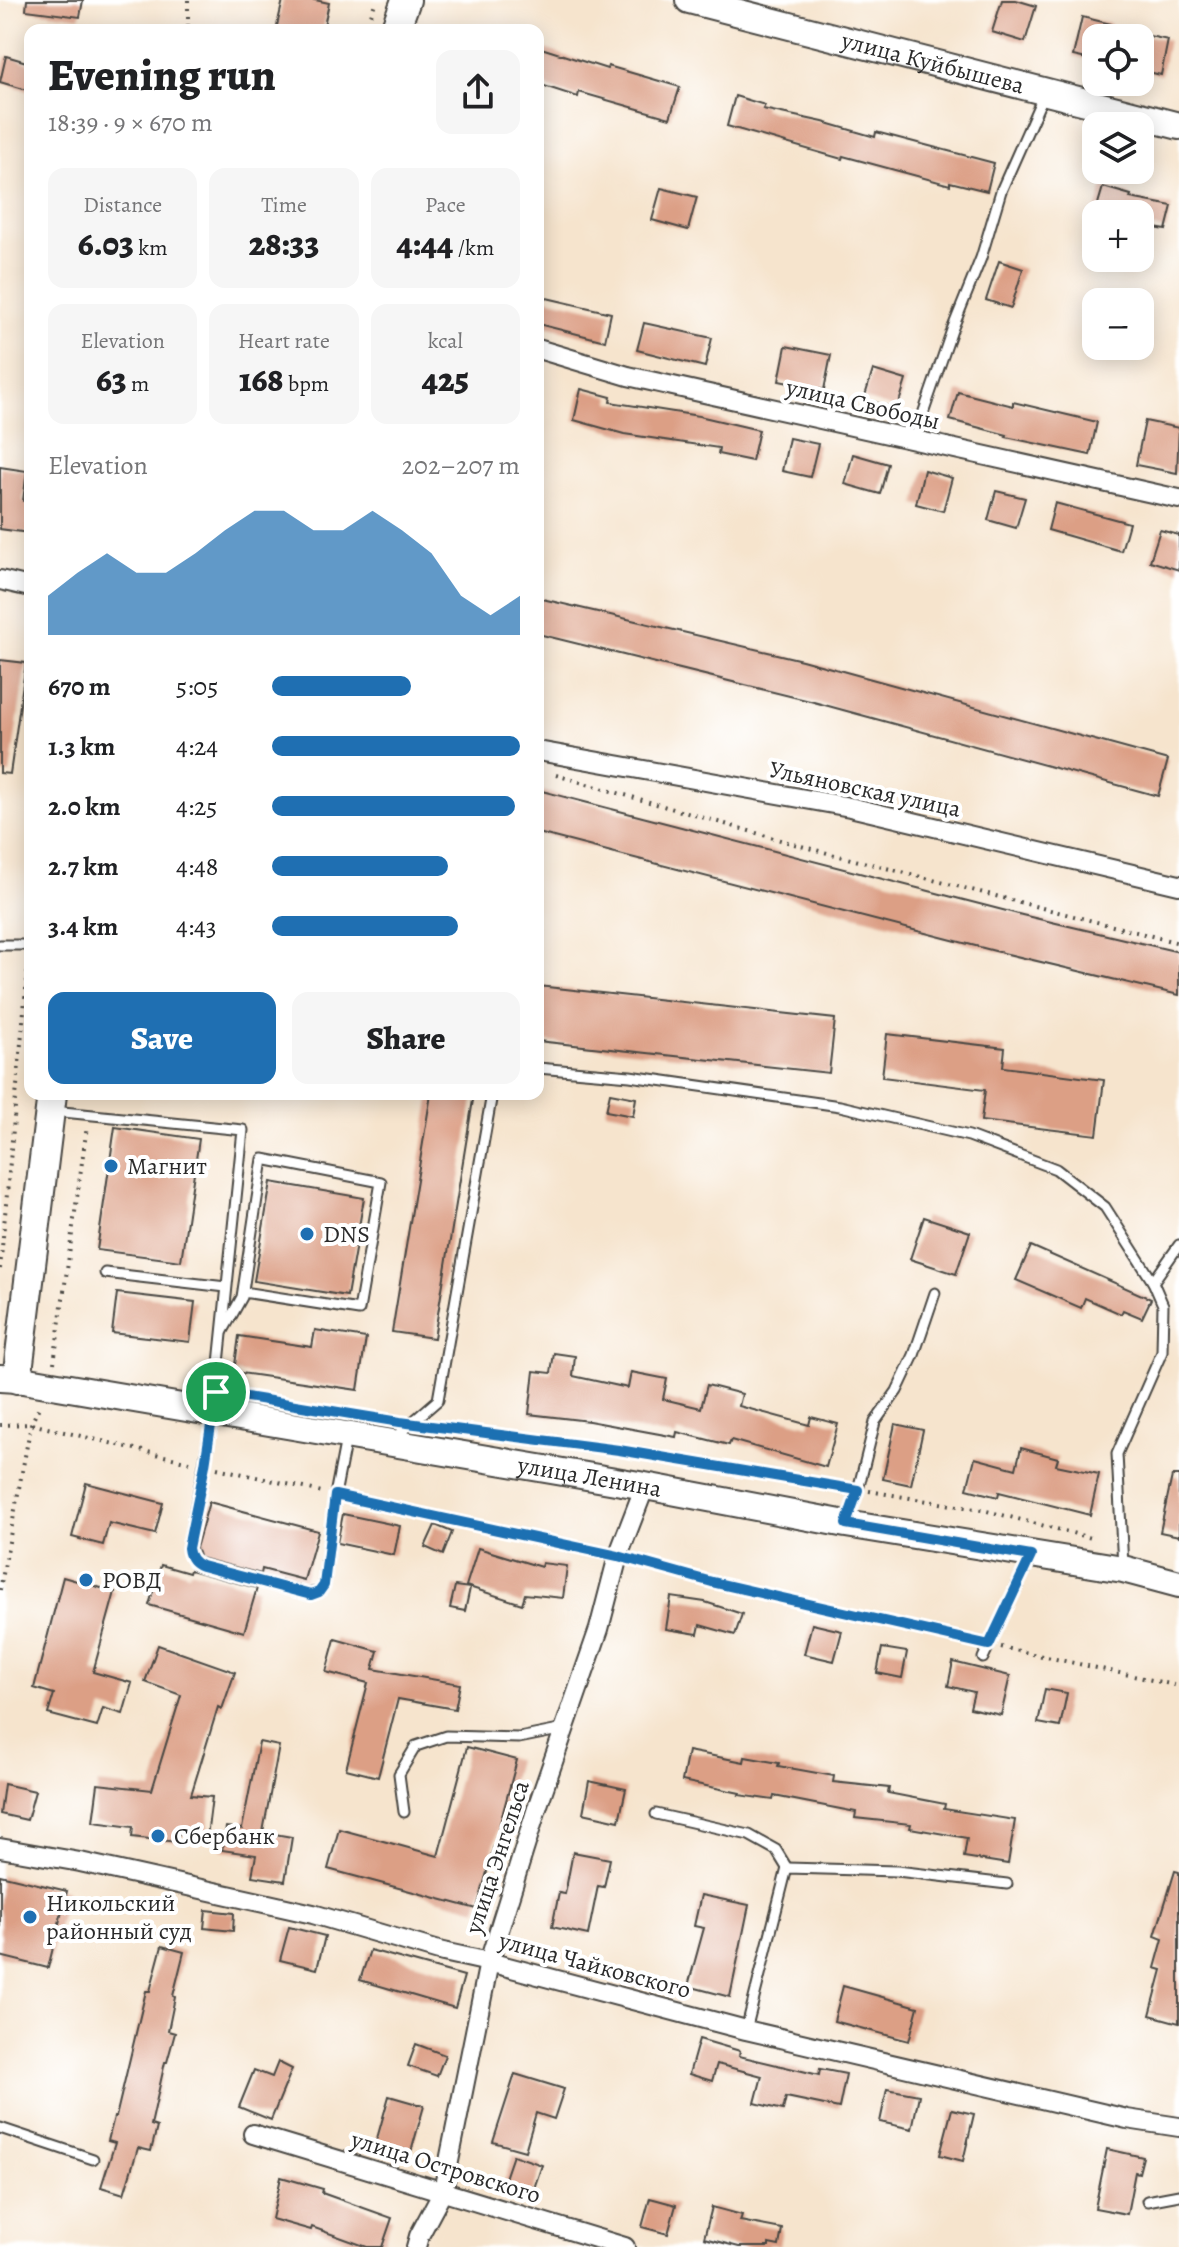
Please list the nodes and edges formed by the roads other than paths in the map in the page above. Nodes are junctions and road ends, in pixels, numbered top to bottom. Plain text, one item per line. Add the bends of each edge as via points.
1 (406, 0) edge
2 (689, 0) edge
3 (397, 24) edge
4 (1046, 91) junction
5 (1179, 126) edge
6 (544, 351) edge
7 (914, 440) junction
8 (1179, 499) edge
9 (0, 580) edge
10 (24, 586) edge
11 (544, 752) edge
12 (1179, 885) edge
13 (0, 945) edge
14 (24, 946) edge
15 (544, 1069) edge
16 (491, 1100) edge
17 (51, 1102) edge
18 (1179, 1245) edge
19 (105, 1273) dead end
20 (1153, 1282) junction
21 (226, 1287) junction
22 (243, 1292) junction
23 (935, 1293) dead end
24 (221, 1334) junction
25 (11, 1374) edge
26 (214, 1412) junction
27 (346, 1435) junction
28 (390, 1442) junction
29 (645, 1486) junction
30 (846, 1524) junction
31 (1031, 1556) junction
32 (1123, 1558) junction
33 (1179, 1584) edge
34 (983, 1658) dead end
35 (564, 1729) junction
36 (404, 1812) dead end
37 (656, 1814) dead end
38 (0, 1848) edge
39 (787, 1868) junction
40 (1007, 1884) dead end
41 (489, 1962) junction
42 (746, 2030) junction
43 (1179, 2127) edge
44 (0, 2128) edge
45 (253, 2134) dead end
46 (93, 2159) dead end
47 (443, 2191) junction
48 (1179, 2195) edge
49 (1147, 2201) dead end
50 (416, 2247) edge
51 (625, 2247) edge

1 - 3 main road
2 - 4 main road, улица Куйбышева
4 - 5 main road, улица Куйбышева
4 - 7 lane via 1001,191
6 - 7 street, улица Свободы via 628,376
7 - 8 street, улица Свободы
9 - 10 street
11 - 12 street, Ульяновская улица via 850,807
13 - 14 lane
15 - 20 lane via 840,1106 969,1136 1056,1169 1105,1207
16 - 28 lane via 438,1400
17 - 21 lane via 89,1114 243,1130
17 - 25 main road
18 - 20 lane
19 - 21 lane
20 - 32 lane via 1163,1305 1162,1352 1117,1454
21 - 24 lane
22 - 22 lane via 263,1159 381,1182 359,1310
22 - 24 lane
23 - 30 lane via 914,1355 875,1422
24 - 26 lane
25 - 26 main road, улица Ленина via 48,1385
26 - 27 main road, улица Ленина
26 - 27 lane via 188,1548 192,1560 311,1595 324,1585
27 - 28 main road, улица Ленина
28 - 29 main road, улица Ленина
29 - 30 main road, улица Ленина
29 - 35 street, улица Энгельса
30 - 31 main road, улица Ленина
31 - 32 main road, улица Ленина
31 - 34 lane
32 - 33 main road, улица Ленина
35 - 36 lane via 519,1738 446,1736 416,1746 399,1774
35 - 41 street, улица Энгельса
37 - 39 lane via 749,1835 776,1850
38 - 41 street, улица Чайковского via 313,1914
39 - 40 lane via 897,1871
39 - 42 lane
41 - 42 street, улица Чайковского
41 - 47 street, улица Энгельса
42 - 43 street, улица Чайковского
44 - 46 lane
45 - 47 street, улица Островского
47 - 50 street, улица Энгельса
47 - 51 street, улица Островского
48 - 49 lane

